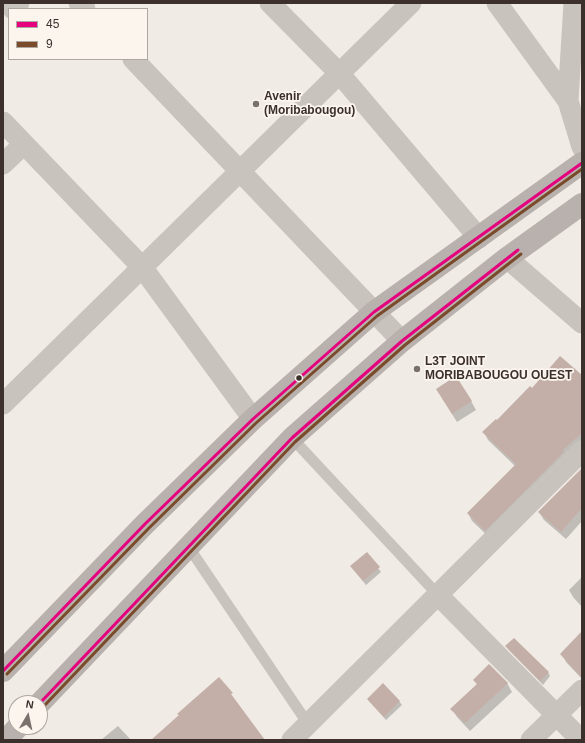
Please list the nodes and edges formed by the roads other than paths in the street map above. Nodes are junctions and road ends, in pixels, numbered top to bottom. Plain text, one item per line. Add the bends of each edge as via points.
1 (270, 3) edge
2 (411, 3) edge
3 (497, 3) edge
4 (574, 3) edge
5 (134, 60) edge
6 (339, 73) junction
7 (568, 100) junction
8 (3, 122) edge
9 (24, 144) junction
10 (582, 147) edge
11 (3, 164) edge
12 (582, 164) edge
13 (240, 170) junction
14 (582, 204) edge
15 (479, 238) junction
16 (508, 258) junction
17 (142, 267) junction
18 (374, 312) junction
19 (582, 323) edge
20 (402, 341) junction
21 (3, 404) edge
22 (253, 419) junction
23 (292, 438) junction
24 (582, 451) edge
25 (188, 546) junction
26 (438, 595) junction
27 (3, 671) edge
28 (582, 690) edge
29 (48, 695) edge
30 (556, 716) junction
31 (308, 724) junction
32 (292, 740) edge
33 (531, 740) edge
34 (581, 740) edge

1 - 6 street
2 - 6 street
3 - 7 street
4 - 7 street
5 - 13 street
6 - 13 street
6 - 15 street
7 - 10 street
8 - 9 street
9 - 11 street
9 - 17 street
12 - 15 main road
13 - 17 street
13 - 18 street
14 - 16 main road
15 - 18 main road
16 - 19 street
16 - 20 main road
17 - 21 street
17 - 22 street
18 - 20 street
18 - 22 main road
20 - 23 main road
22 - 27 main road via 145,524
23 - 25 main road
23 - 26 lane
24 - 26 street
25 - 29 main road
25 - 31 lane
26 - 30 street
26 - 31 street
28 - 30 street
30 - 33 street
30 - 34 street
31 - 32 street

